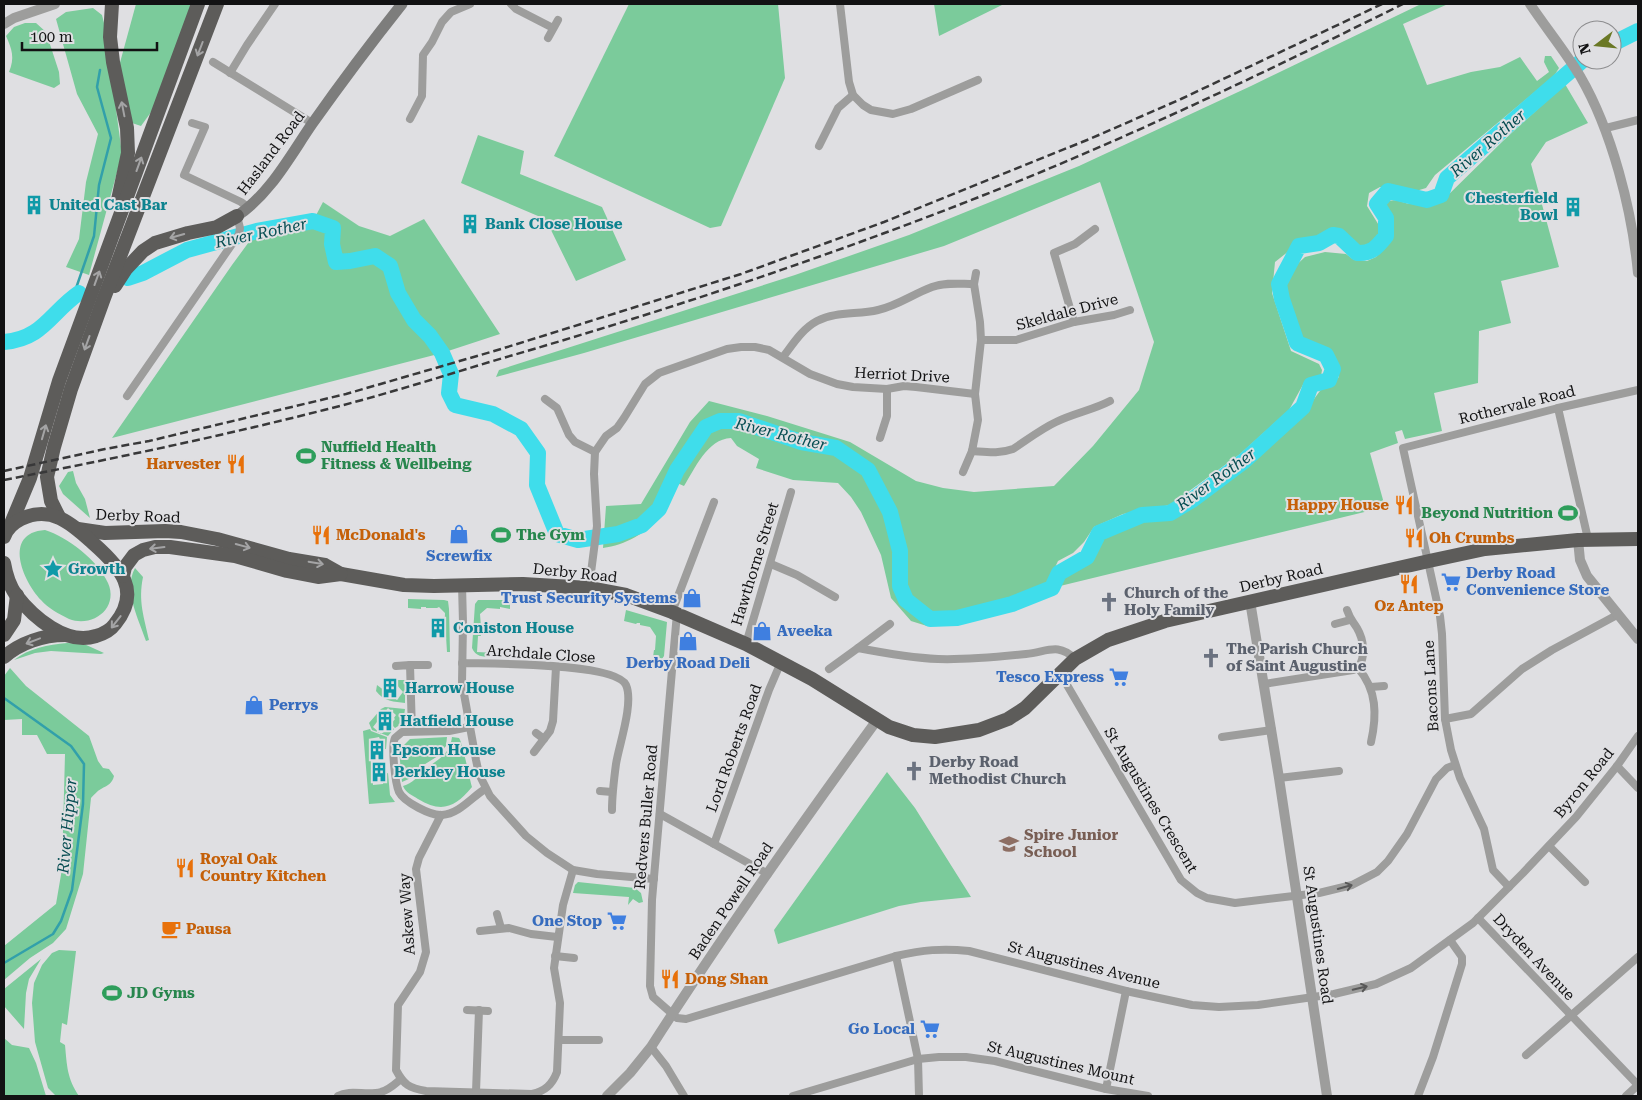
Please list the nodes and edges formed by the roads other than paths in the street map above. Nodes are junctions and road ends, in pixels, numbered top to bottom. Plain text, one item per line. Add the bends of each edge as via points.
1 (55, 4) edge
2 (198, 4) edge
3 (217, 4) edge
4 (275, 4) edge
5 (402, 4) edge
6 (470, 4) edge
7 (511, 4) edge
8 (840, 4) edge
9 (1530, 4) edge
10 (110, 8) edge
11 (558, 20) dead end
12 (4, 24) edge
13 (553, 28) junction
14 (548, 38) dead end
15 (213, 62) dead end
16 (230, 74) junction
17 (978, 80) dead end
18 (853, 95) junction
19 (410, 119) dead end
20 (1638, 120) edge
21 (192, 123) dead end
22 (312, 123) junction
23 (1606, 128) junction
24 (823, 137) junction
25 (831, 141) dead end
26 (819, 146) dead end
27 (249, 208) junction
28 (238, 222) junction
29 (1095, 229) dead end
30 (104, 259) junction
31 (976, 273) dead end
32 (1638, 273) edge
33 (974, 284) junction
34 (104, 298) junction
35 (1130, 310) dead end
36 (1074, 322) junction
37 (980, 340) junction
38 (783, 357) junction
39 (887, 389) junction
40 (1638, 390) edge
41 (975, 394) junction
42 (128, 396) dead end
43 (545, 399) dead end
44 (1110, 400) dead end
45 (1558, 408) junction
46 (880, 438) dead end
47 (1403, 448) joint
48 (972, 451) junction
49 (595, 452) junction
50 (963, 472) dead end
51 (791, 492) dead end
52 (714, 502) dead end
53 (59, 517) junction
54 (78, 529) junction
55 (6, 531) edge
56 (1583, 539) junction
57 (1638, 539) edge
58 (1429, 561) junction
59 (4, 563) edge
60 (771, 564) junction
61 (341, 574) junction
62 (123, 576) junction
63 (6, 580) edge
64 (462, 585) junction
65 (589, 588) junction
66 (17, 595) junction
67 (835, 597) dead end
68 (1250, 601) junction
69 (1347, 610) dead end
70 (675, 613) junction
71 (1617, 615) junction
72 (1350, 620) junction
73 (890, 624) dead end
74 (1335, 624) dead end
75 (4, 635) edge
76 (66, 635) junction
77 (1638, 639) edge
78 (746, 644) junction
79 (858, 648) junction
80 (4, 657) edge
81 (1076, 659) junction
82 (781, 662) junction
83 (462, 663) junction
84 (428, 665) dead end
85 (396, 666) dead end
86 (410, 666) junction
87 (556, 667) junction
88 (1358, 668) junction
89 (829, 669) dead end
90 (1060, 673) junction
91 (1264, 684) junction
92 (1384, 686) dead end
93 (1371, 688) junction
94 (1445, 719) junction
95 (877, 720) junction
96 (469, 726) junction
97 (1272, 730) junction
98 (412, 731) junction
99 (536, 733) dead end
100 (1638, 736) edge
101 (1222, 737) dead end
102 (544, 739) junction
103 (1371, 742) dead end
104 (534, 752) dead end
105 (1455, 765) junction
106 (1617, 766) junction
107 (1339, 771) dead end
108 (1279, 778) junction
109 (1638, 788) edge
110 (486, 789) junction
111 (600, 791) dead end
112 (612, 792) junction
113 (612, 810) dead end
114 (660, 814) junction
115 (441, 815) junction
116 (714, 844) junction
117 (1549, 846) junction
118 (573, 870) junction
119 (768, 874) junction
120 (654, 879) junction
121 (1585, 882) dead end
122 (1509, 887) junction
123 (1297, 896) junction
124 (497, 914) dead end
125 (1478, 918) junction
126 (500, 928) junction
127 (480, 931) dead end
128 (557, 937) junction
129 (1450, 940) junction
130 (555, 956) junction
131 (896, 956) junction
132 (1638, 957) edge
133 (574, 958) dead end
134 (1126, 991) junction
135 (1312, 997) junction
136 (468, 1010) dead end
137 (479, 1010) junction
138 (488, 1011) dead end
139 (672, 1014) junction
140 (1571, 1016) junction
141 (559, 1040) junction
142 (599, 1040) dead end
143 (651, 1047) junction
144 (1526, 1055) dead end
145 (918, 1059) junction
146 (401, 1079) junction
147 (1638, 1085) edge
148 (1106, 1089) junction
149 (476, 1092) junction
150 (338, 1096) edge
151 (607, 1096) edge
152 (684, 1096) edge
153 (794, 1096) edge
154 (919, 1096) edge
155 (1148, 1096) edge
156 (1327, 1096) edge
157 (1418, 1096) edge
158 (1626, 1096) edge

1 - 12 street
30 -> 2 highway
3 -> 34 highway
4 - 16 street
5 - 22 main road, Hasland Road
6 - 19 street via 451,12 423,55 422,96
7 - 13 street
8 - 18 street
9 - 23 street via 1580,76
30 -> 10 highway via 128,153 127,128 113,62
11 - 13 street
13 - 14 street
15 - 16 street
16 - 22 street
17 - 18 street via 957,84 911,109 894,114 871,110
18 - 24 street via 838,108
20 - 23 street
21 - 27 street via 205,127 184,175
22 - 27 main road, Hasland Road via 271,183
23 - 32 street via 1636,250
24 - 25 street
24 - 26 street
27 - 28 main road, Hasland Road
28 -> 34 highway via 155,243 126,269
28 - 42 street, Hasland Road via 239,234 229,250
29 - 36 street via 1075,244 1054,253
55 -> 30 highway via 30,478 59,381
31 - 33 street
33 - 37 street
33 - 38 street via 942,284 882,309 825,317 807,328
34 -> 53 highway via 71,389 47,477 51,502
35 - 36 street, Skeldale Drive
36 - 37 street, Skeldale Drive via 1016,340
37 - 41 street
38 - 39 street, Herriot Drive via 810,374 837,384
38 - 49 street, Herriot Drive via 769,350 741,347 659,373 645,384 617,428 606,436
39 - 41 street, Herriot Drive via 904,386
39 - 46 street via 888,407 880,425
40 - 45 street, Rothervale Road
41 - 48 street via 978,420
43 - 49 street via 560,406 575,442
44 - 48 street via 1100,411 1068,416 1013,449 996,453
45 - 47 street, Rothervale Road
45 - 56 street
47 - 58 street, Bacons Lane
48 - 50 street
49 - 65 street via 597,526
51 - 60 street, Hawthorne Street
52 - 70 street, Redvers Buller Road
53 - 54 highway
53 - 55 highway via 35,514 19,520
54 -> 61 highway, Derby Road via 105,533 165,531 196,535 325,565
54 - 62 highway via 111,559
56 - 57 highway, Derby Road
56 - 58 highway, Derby Road via 1485,549
56 - 71 street via 1582,568
58 - 68 highway, Derby Road
58 - 94 street, Bacons Lane via 1442,634
59 - 63 highway
60 - 67 street
60 - 78 street, Hawthorne Street
61 -> 62 highway, Derby Road via 318,577 235,556 155,547 134,555
61 - 64 highway, Derby Road via 404,585
62 -> 76 highway via 127,597 124,611 112,628 92,638
63 - 66 highway
64 - 65 highway, Derby Road
64 - 83 street
65 - 70 highway, Derby Road via 626,595
66 - 75 highway via 14,620
66 - 76 highway via 45,623
68 - 81 highway, Derby Road via 1139,628 1108,640
68 - 91 street, St Augustines Road
69 - 72 street
70 - 78 highway, Derby Road
70 - 114 street, Redvers Buller Road
71 - 77 street
71 - 94 street via 1522,669 1471,714
72 - 74 street
72 - 88 street via 1357,628 1363,647
73 - 79 street
76 -> 80 highway via 37,639
78 - 82 highway, Derby Road
79 - 81 street via 937,659 1030,654 1057,648
79 - 89 street
81 - 90 highway, Derby Road
82 - 95 highway, Derby Road
82 - 116 street, Lord Roberts Road
83 - 87 street, Archdale Close
83 - 96 street
84 - 86 street
85 - 86 street
86 - 98 street
87 - 102 street via 553,721
87 - 112 street, Archdale Close via 597,671 619,678 626,684 626,722
88 - 91 street
88 - 93 street
90 - 95 highway, Derby Road via 1025,708 1008,719 979,730 935,737 920,736 902,732
90 - 123 street, St Augustines Crescent via 1188,887 1207,898 1235,903
91 - 97 street, St Augustines Road
92 - 93 street
93 - 103 street via 1374,729
94 - 105 street, Bacons Lane
95 - 119 street, Baden Powell Road
96 - 98 street via 449,732
96 - 110 street via 479,774
97 - 101 street
97 - 108 street, St Augustines Road
98 - 115 street via 398,735 393,742 398,790 430,814
99 - 102 street
100 - 106 street, Byron Road
102 - 104 street
105 - 122 street, Bacons Lane via 1484,829 1493,870
123 -> 105 street, St Augustines Crescent via 1346,887 1376,872 1407,834 1436,779
106 - 109 street
106 - 117 street, Byron Road
107 - 108 street
108 - 123 street, St Augustines Road
110 - 115 street via 458,809
110 - 118 street via 526,836 546,854
111 - 112 street
112 - 113 street, Archdale Close
114 - 116 street
114 - 120 street, Redvers Buller Road
115 - 146 street, Askew Way via 416,869 426,952 420,972 398,1005 396,1070
116 - 119 street
117 - 121 street
117 - 122 street, Byron Road
118 - 120 street
118 - 128 street via 562,905
119 - 139 street, Baden Powell Road
120 - 139 street, Redvers Buller Road via 650,986 653,997
122 - 125 street, Byron Road
123 - 135 street, St Augustines Road
124 - 126 street
125 - 129 street, St Augustines Avenue
125 - 140 street, Dryden Avenue
126 - 127 street
126 - 128 street
128 - 130 street
135 -> 129 street, St Augustines Avenue via 1376,984 1411,968
129 - 157 street via 1462,957 1462,964
130 - 133 street
130 - 141 street via 554,977 560,1003
131 - 134 street, St Augustines Avenue via 930,949 969,951
131 - 139 street, St Augustines Avenue via 697,1017 686,1019
131 - 145 street
132 - 140 street
134 - 135 street, St Augustines Avenue via 1192,1005 1219,1007
134 - 148 street
135 - 156 street, St Augustines Road
136 - 137 street
137 - 138 street
137 - 149 street
139 - 143 street, Baden Powell Road
140 - 144 street, Dryden Avenue
140 - 147 street, Dryden Avenue
141 - 142 street
141 - 149 street via 557,1072 554,1082 547,1088 532,1094
143 - 151 street, Baden Powell Road
143 - 152 street
145 - 148 street, St Augustines Mount via 966,1057 995,1061
145 - 153 street, St Augustines Mount
145 - 154 street
146 - 149 street via 411,1088 426,1092
146 - 150 street via 380,1092
147 - 158 street
148 - 155 street, St Augustines Mount

